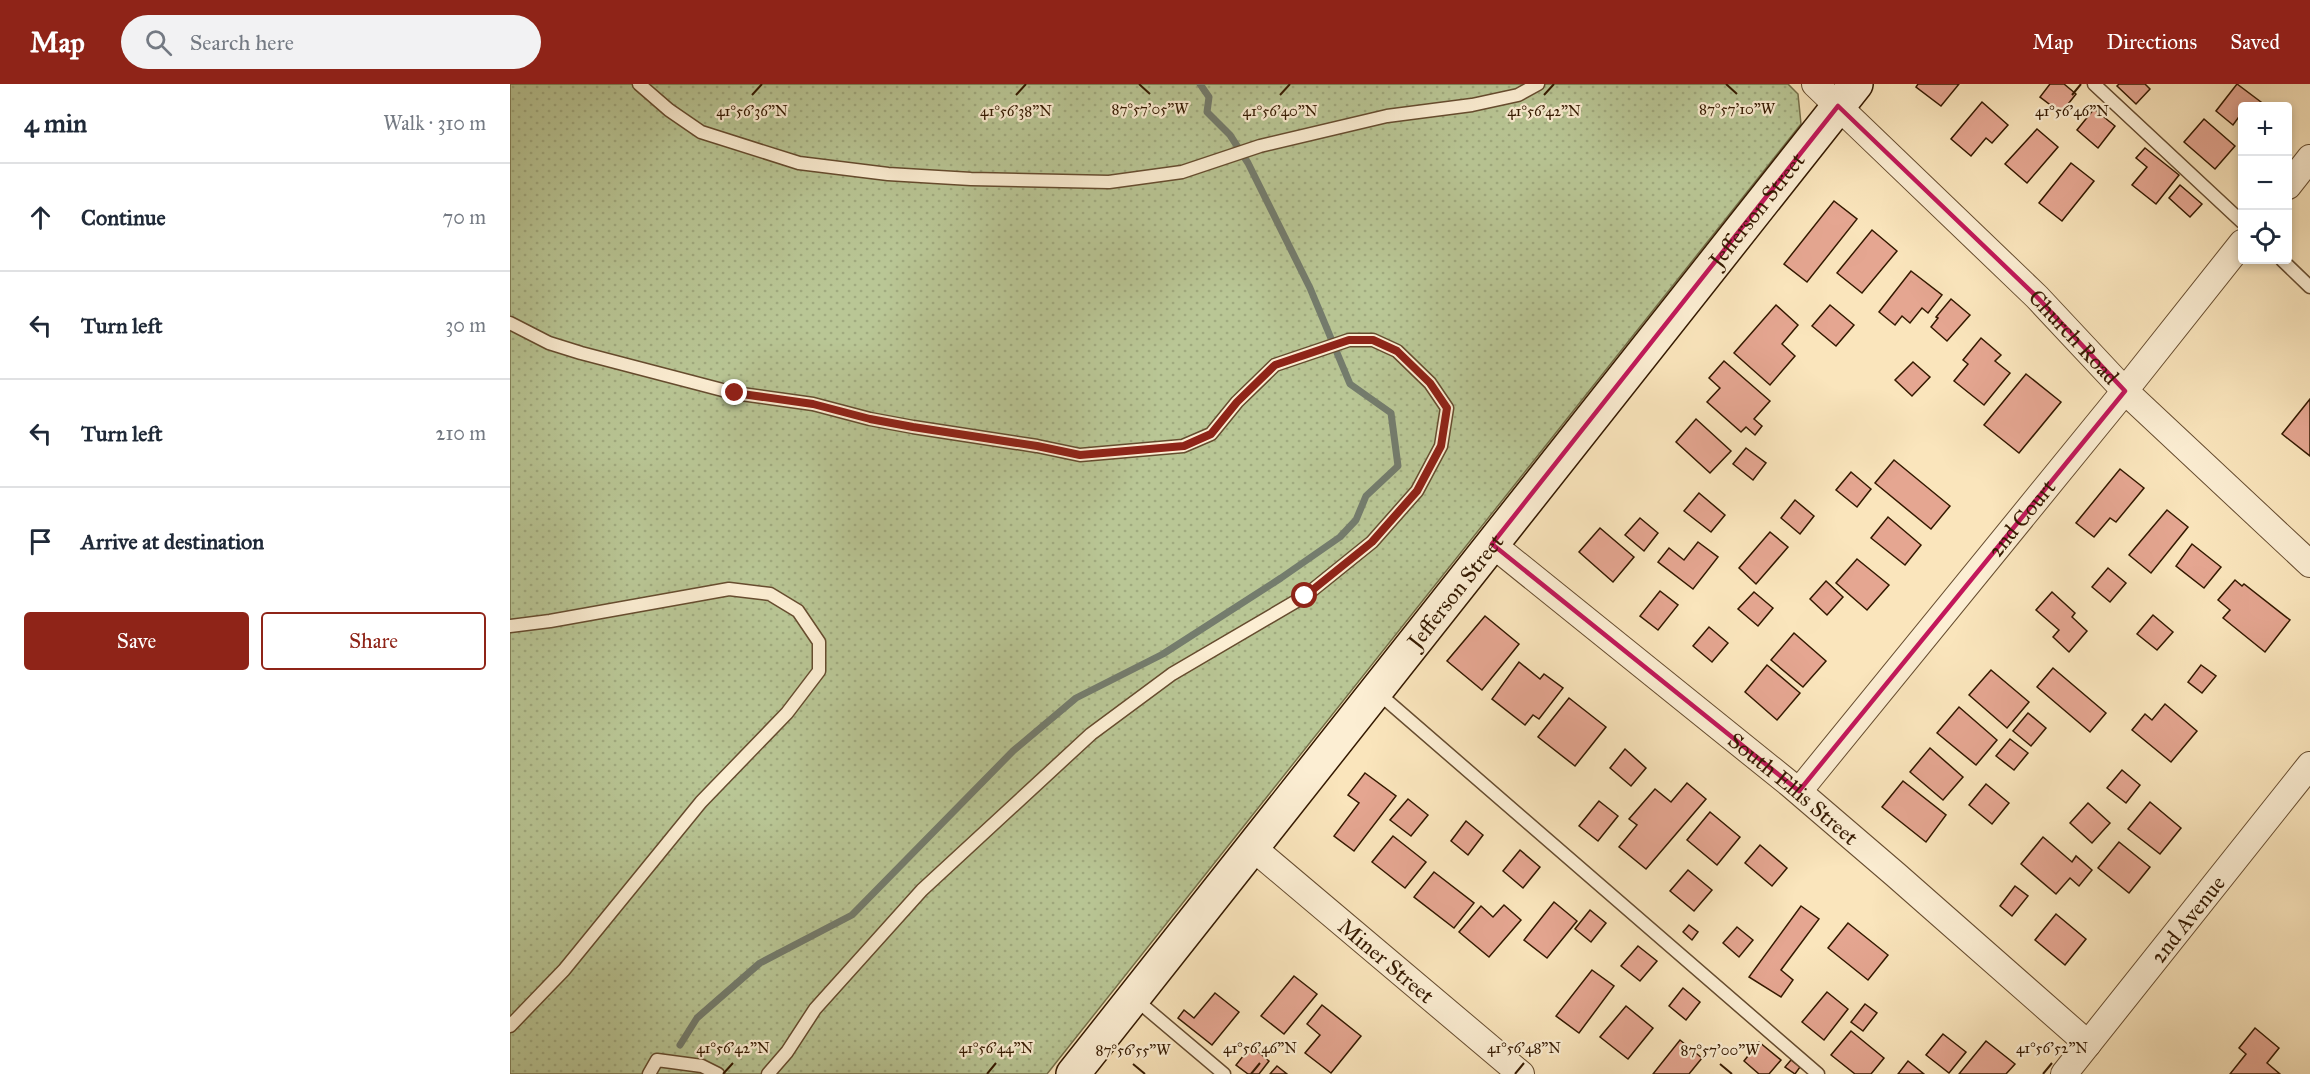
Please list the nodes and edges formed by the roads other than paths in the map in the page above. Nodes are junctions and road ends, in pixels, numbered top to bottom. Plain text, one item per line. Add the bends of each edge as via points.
1 (639, 84) edge
2 (1538, 84) edge
3 (1815, 84) edge
4 (2094, 84) edge
5 (1847, 95) edge
6 (2310, 158) edge
7 (2292, 181) edge
8 (2238, 218) edge
9 (2238, 248) edge
10 (2286, 264) edge
11 (2310, 287) edge
12 (510, 323) edge
13 (2125, 391) junction
14 (1492, 544) junction
15 (2310, 564) edge
16 (510, 626) edge
17 (1376, 691) junction
18 (2310, 765) edge
19 (1798, 791) junction
20 (1252, 848) junction
21 (1133, 998) junction
22 (510, 1026) edge
23 (2088, 1044) junction
24 (649, 1074) edge
25 (718, 1074) edge
26 (768, 1074) edge
27 (1073, 1074) edge
28 (1224, 1074) edge
29 (1521, 1074) edge
30 (1818, 1074) edge
31 (2064, 1074) edge

1 - 2 lane via 701,132 799,163 951,178 1109,182 1182,172 1255,148 1387,116 1518,95
3 - 5 street, Church Road
4 - 8 lane
5 - 13 street, Church Road
5 - 14 street, Jefferson Street
6 - 7 street
9 - 13 street, 2nd Court
10 - 11 lane
12 - 26 lane via 549,343 581,353 735,393 1080,455 1184,446 1211,434 1275,365 1349,340 1373,340 1397,351 1430,383 1447,408 1441,446 1417,491 1372,542 1305,596 1172,674 1091,734 922,890 815,1009
13 - 15 street, Church Road
13 - 19 street, 2nd Court
14 - 17 street, Jefferson Street
14 - 19 street, South Ellis Street
16 - 22 lane via 729,589 770,594 798,611 819,642 819,671 787,713 701,802 564,970
17 - 20 street, Jefferson Street
17 - 30 lane
18 - 23 street, 2nd Avenue
19 - 23 street, South Ellis Street
20 - 21 street, Jefferson Street
20 - 29 street, Miner Street
21 - 27 street, Jefferson Street
21 - 28 lane
23 - 31 street, 2nd Avenue
24 - 25 lane via 657,1060 702,1066

